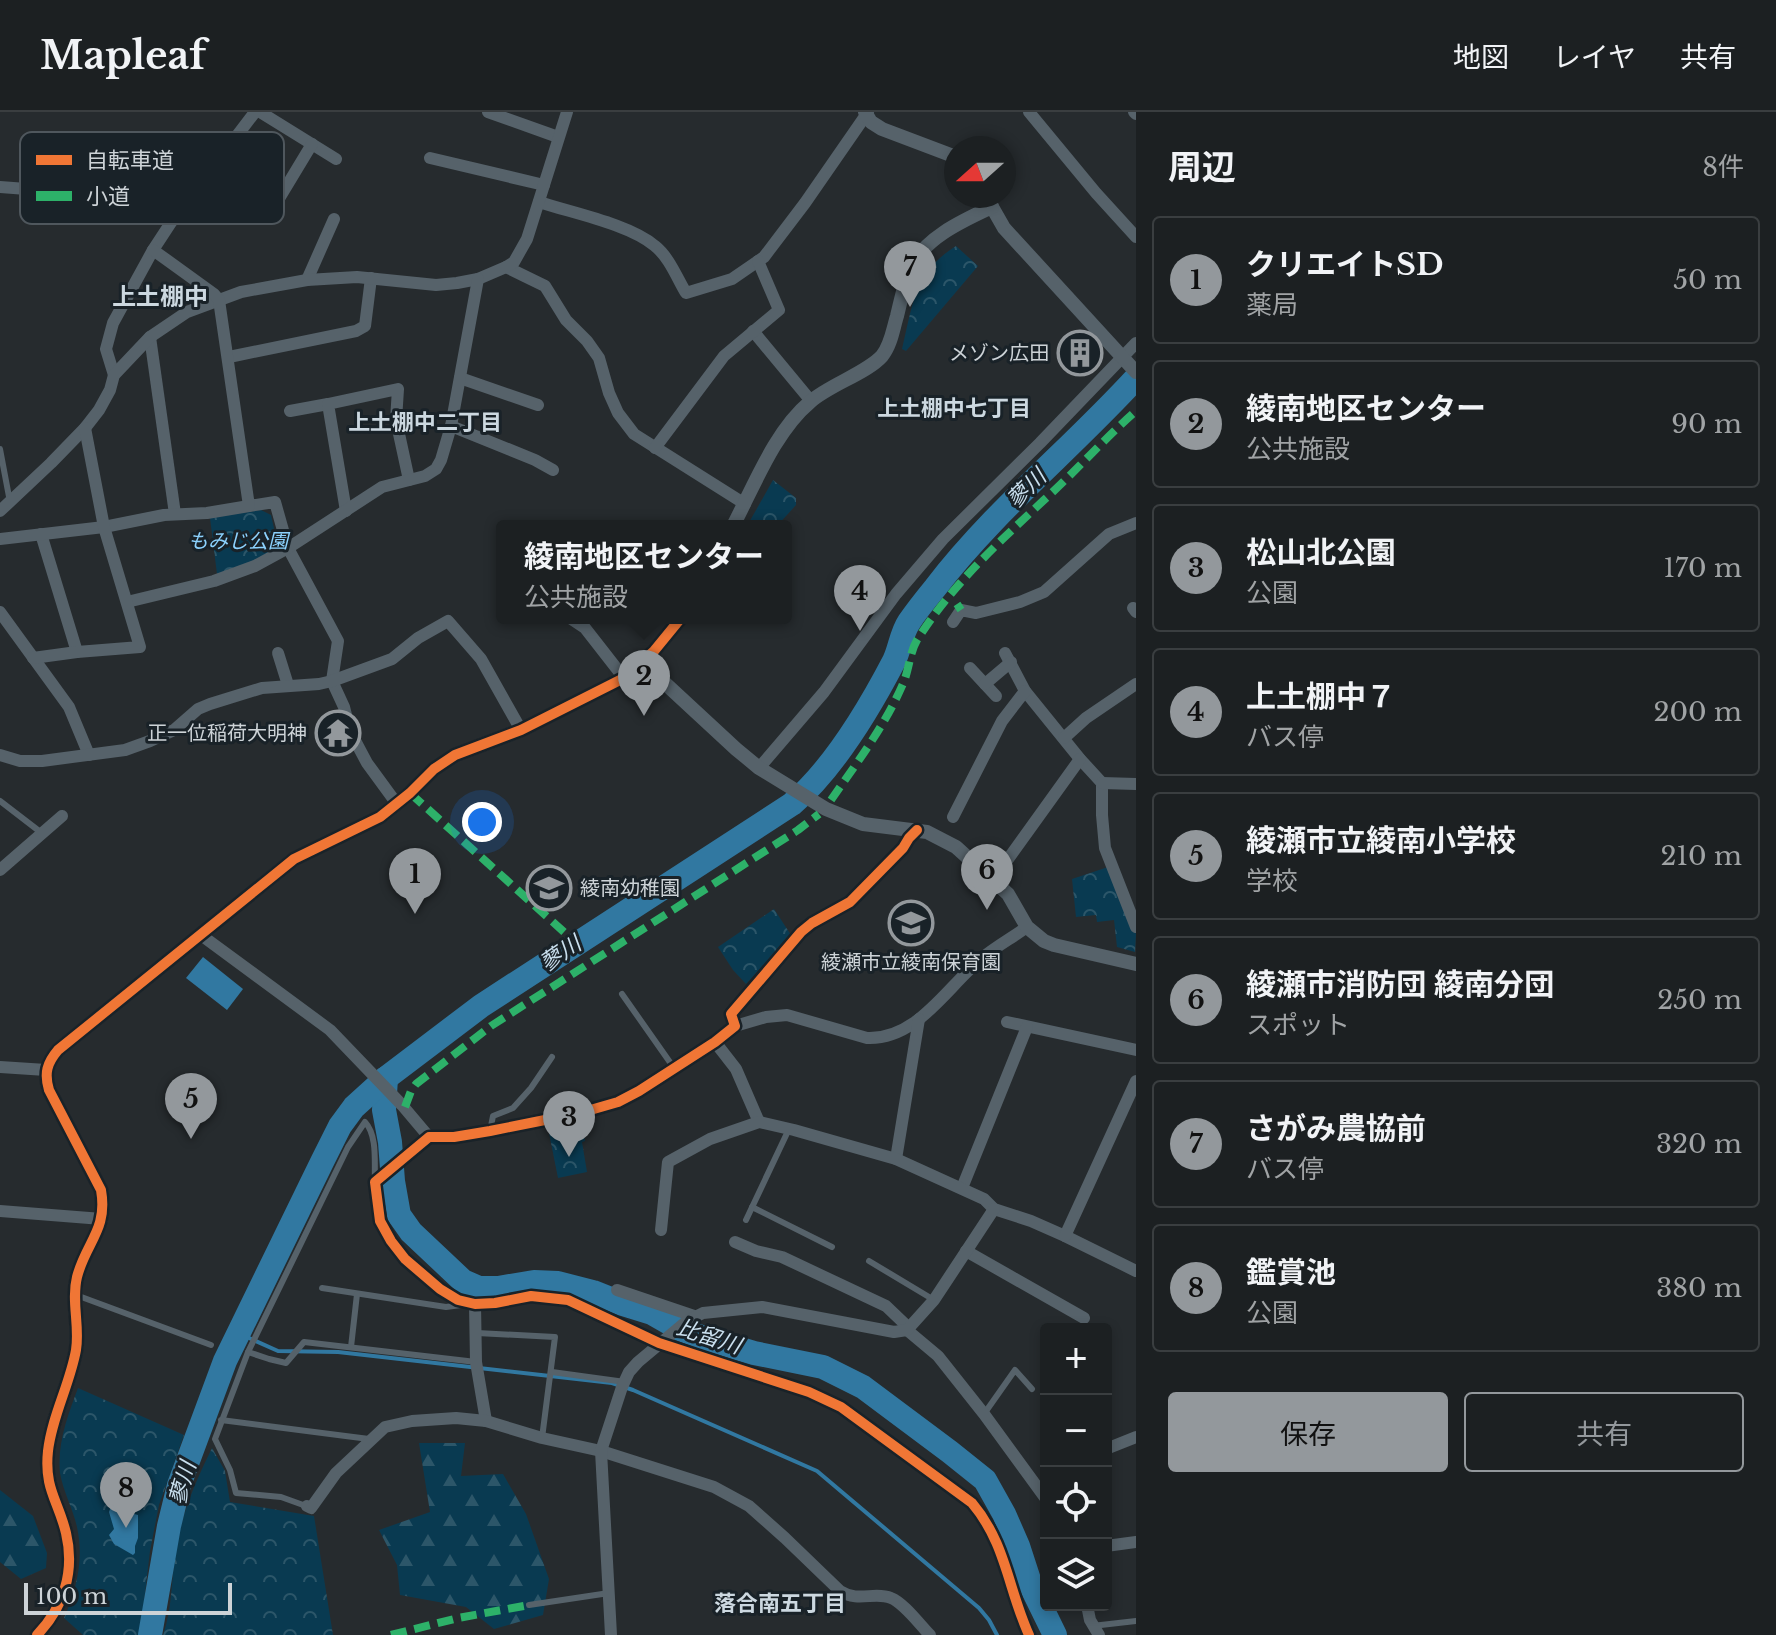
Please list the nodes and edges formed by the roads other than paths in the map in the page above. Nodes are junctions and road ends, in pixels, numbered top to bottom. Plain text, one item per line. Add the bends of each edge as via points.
1 (257, 112) edge
2 (488, 112) edge
3 (567, 112) edge
4 (866, 112) edge
5 (1029, 112) edge
6 (241, 132) edge
7 (558, 137) junction
8 (312, 144) junction
9 (944, 152) edge
10 (430, 158) dead end
11 (336, 159) dead end
12 (544, 185) junction
13 (0, 187) edge
14 (20, 189) edge
15 (284, 190) edge
16 (539, 202) junction
17 (981, 208) edge
18 (993, 208) edge
19 (334, 219) dead end
20 (170, 224) edge
21 (1136, 237) edge
22 (153, 250) junction
23 (758, 261) junction
24 (506, 267) junction
25 (371, 278) junction
26 (478, 279) junction
27 (307, 280) junction
28 (219, 300) junction
29 (753, 331) junction
30 (150, 337) junction
31 (1136, 343) edge
32 (229, 357) junction
33 (1129, 364) edge
34 (114, 375) junction
35 (460, 378) junction
36 (811, 401) junction
37 (328, 404) junction
38 (538, 405) dead end
39 (290, 411) dead end
40 (451, 426) junction
41 (85, 428) junction
42 (655, 448) junction
43 (0, 449) edge
44 (553, 470) dead end
45 (409, 480) junction
46 (745, 504) junction
47 (5, 506) edge
48 (249, 506) junction
49 (346, 511) junction
50 (175, 514) junction
51 (736, 520) edge
52 (1136, 523) edge
53 (104, 527) junction
54 (41, 534) junction
55 (0, 539) edge
56 (288, 548) junction
57 (127, 602) junction
58 (0, 612) edge
59 (953, 622) dead end
60 (576, 624) edge
61 (676, 624) edge
62 (77, 652) junction
63 (278, 653) dead end
64 (33, 658) junction
65 (642, 662) junction
66 (970, 668) dead end
67 (624, 678) junction
68 (332, 681) junction
69 (985, 684) junction
70 (1136, 684) edge
71 (288, 685) junction
72 (1025, 691) junction
73 (996, 696) dead end
74 (521, 730) junction
75 (1064, 738) junction
76 (0, 755) edge
77 (89, 755) junction
78 (1080, 759) junction
79 (759, 768) junction
80 (1102, 783) junction
81 (1136, 784) edge
82 (0, 801) edge
83 (397, 804) junction
84 (62, 816) dead end
85 (953, 817) dead end
86 (917, 830) junction
87 (43, 834) junction
88 (0, 870) edge
89 (993, 880) junction
90 (1027, 927) junction
91 (1136, 927) edge
92 (201, 935) junction
93 (1136, 964) edge
94 (622, 994) dead end
95 (919, 1019) junction
96 (1007, 1022) dead end
97 (735, 1026) junction
98 (1027, 1027) junction
99 (715, 1042) junction
100 (1136, 1050) edge
101 (552, 1057) dead end
102 (0, 1067) edge
103 (674, 1068) junction
104 (46, 1070) junction
105 (1136, 1081) edge
106 (759, 1122) junction
107 (789, 1129) junction
108 (490, 1131) junction
109 (429, 1137) junction
110 (896, 1159) junction
111 (377, 1181) junction
112 (962, 1188) junction
113 (752, 1207) junction
114 (994, 1209) junction
115 (0, 1211) edge
116 (102, 1219) junction
117 (746, 1220) dead end
118 (661, 1230) dead end
119 (1065, 1236) junction
120 (735, 1242) dead end
121 (832, 1247) dead end
122 (966, 1251) junction
123 (869, 1261) dead end
124 (1136, 1271) edge
125 (322, 1288) dead end
126 (617, 1290) dead end
127 (357, 1294) junction
128 (75, 1295) junction
129 (934, 1300) junction
130 (475, 1304) junction
131 (1084, 1318) dead end
132 (690, 1319) junction
133 (908, 1329) junction
134 (474, 1333) junction
135 (661, 1341) junction
136 (211, 1345) dead end
137 (251, 1345) junction
138 (351, 1347) junction
139 (476, 1362) junction
140 (552, 1372) junction
141 (625, 1382) junction
142 (1032, 1389) dead end
143 (984, 1414) junction
144 (221, 1420) junction
145 (486, 1421) junction
146 (1136, 1437) edge
147 (542, 1438) junction
148 (373, 1439) junction
149 (1112, 1447) edge
150 (601, 1451) junction
151 (1040, 1477) edge
152 (1032, 1480) junction
153 (1040, 1491) edge
154 (307, 1506) joint
155 (1136, 1542) edge
156 (1112, 1545) edge
157 (609, 1593) junction
158 (529, 1605) dead end
159 (1089, 1611) edge
160 (1136, 1621) edge
161 (1096, 1631) edge
162 (37, 1635) edge
163 (611, 1635) edge
164 (930, 1635) edge
165 (1029, 1635) edge

1 - 6 street
1 - 8 street
2 - 7 street
3 - 7 street
4 - 9 street via 882,129
4 - 23 street via 805,203
5 - 21 street
7 - 12 street
8 - 11 street
8 - 15 street
10 - 12 street
12 - 16 street
13 - 14 street
16 - 23 street via 645,239 664,255 686,293 732,279
16 - 24 street via 527,239
17 - 36 street via 918,256 882,356
18 - 33 street via 1004,228
19 - 27 street
20 - 22 street
22 - 28 street
22 - 34 street via 113,323 106,349
23 - 29 street via 779,310
24 - 26 street
24 - 42 street via 545,286 599,358 618,413 634,434
25 - 26 street via 436,285
25 - 27 street
25 - 32 street via 365,326
26 - 35 street
27 - 28 street
28 - 30 street via 187,312
28 - 32 street
29 - 36 street
29 - 42 street via 724,356
30 - 34 street
30 - 50 street
31 - 33 street
32 - 48 street
33 - 79 street via 943,539
34 - 41 street
35 - 38 street
35 - 40 street
36 - 46 street via 780,438
37 - 39 street
37 - 45 street via 398,389 396,420
37 - 49 street
40 - 44 street
40 - 45 street via 436,469
41 - 47 street
41 - 53 street
42 - 46 street
43 - 47 lane
45 - 49 street via 382,487
46 - 51 street
48 - 50 street
48 - 56 street via 275,502
49 - 56 street
50 - 53 street
52 - 59 street via 1109,534 1044,592 976,613 961,610
53 - 54 street
53 - 57 street
54 - 55 street
54 - 62 street
56 - 57 street via 214,581
56 - 68 street via 338,641
57 - 62 street via 140,647
58 - 64 street
60 - 67 street
61 - 65 street
62 - 64 street
63 - 71 street
64 - 77 street via 69,707
65 - 67 street
65 - 79 street
66 - 69 street
67 - 74 street
68 - 71 street
68 - 74 street via 392,659 448,621 481,659
68 - 83 street via 355,741
69 - 72 street via 1008,657
69 - 73 street
70 - 75 street
71 - 77 street via 210,704 150,741
72 - 75 street
72 - 85 street via 1002,721
74 - 83 street via 455,755
75 - 78 street
76 - 77 street via 20,761
78 - 80 street
78 - 89 street
79 - 86 street via 839,816
80 - 81 street
80 - 91 street via 1105,848
82 - 87 lane
83 - 92 street via 372,822 294,859
84 - 87 street
86 - 89 street via 956,847
86 - 97 street via 850,902 801,932 731,1014
87 - 88 street
89 - 90 street
90 - 93 street via 1054,945
90 - 95 street via 980,959
92 - 104 street via 58,1050
92 - 109 street via 330,1030
94 - 103 lane
95 - 97 street via 880,1038 787,1015
95 - 110 street
96 - 98 street
97 - 99 street
98 - 100 street
98 - 112 street
99 - 103 street
99 - 106 street via 736,1069
101 - 108 lane via 513,1108 493,1116
102 - 104 street
103 - 108 street via 618,1102
104 - 116 street via 49,1090 101,1190
105 - 119 street
106 - 107 street
106 - 118 street via 710,1139 668,1162
107 - 110 street
107 - 113 lane
108 - 109 street
109 - 111 street
110 - 112 street
111 - 130 street via 380,1221 405,1259 440,1289
111 - 137 lane via 370,1126 365,1122
112 - 114 street
113 - 117 lane
113 - 121 lane
114 - 119 street
114 - 122 street
115 - 116 street
116 - 128 street via 76,1280
119 - 124 street
120 - 133 street via 782,1257 886,1306
122 - 129 street
122 - 131 street
123 - 129 lane
125 - 127 lane
126 - 132 street
127 - 130 lane via 446,1307
127 - 138 lane
128 - 136 lane
128 - 162 street via 76,1353 48,1449 47,1474 66,1532 68,1581 56,1612
129 - 133 street
130 - 134 street
130 - 135 street via 531,1296 568,1300
132 - 133 street via 762,1307 894,1332
132 - 135 street
133 - 143 street via 938,1356
134 - 139 street
134 - 140 lane via 555,1337
135 - 141 street
135 - 165 street via 841,1407 972,1503 999,1547
137 - 138 lane via 269,1359 286,1363 304,1342
137 - 144 lane
138 - 139 lane
139 - 145 street
140 - 141 lane
140 - 147 lane
141 - 150 street
142 - 143 lane via 1015,1370
143 - 152 street
144 - 148 lane
144 - 154 lane via 215,1439 236,1493 281,1497
145 - 147 street
145 - 148 street via 412,1421 385,1427
146 - 149 street
147 - 150 street
148 - 154 street via 336,1473 311,1508
150 - 157 street
150 - 164 street via 714,1487 749,1506 840,1591 849,1597 888,1596
151 - 152 street
152 - 153 street
155 - 156 street
157 - 158 lane
157 - 163 street
159 - 161 street
160 - 161 lane

